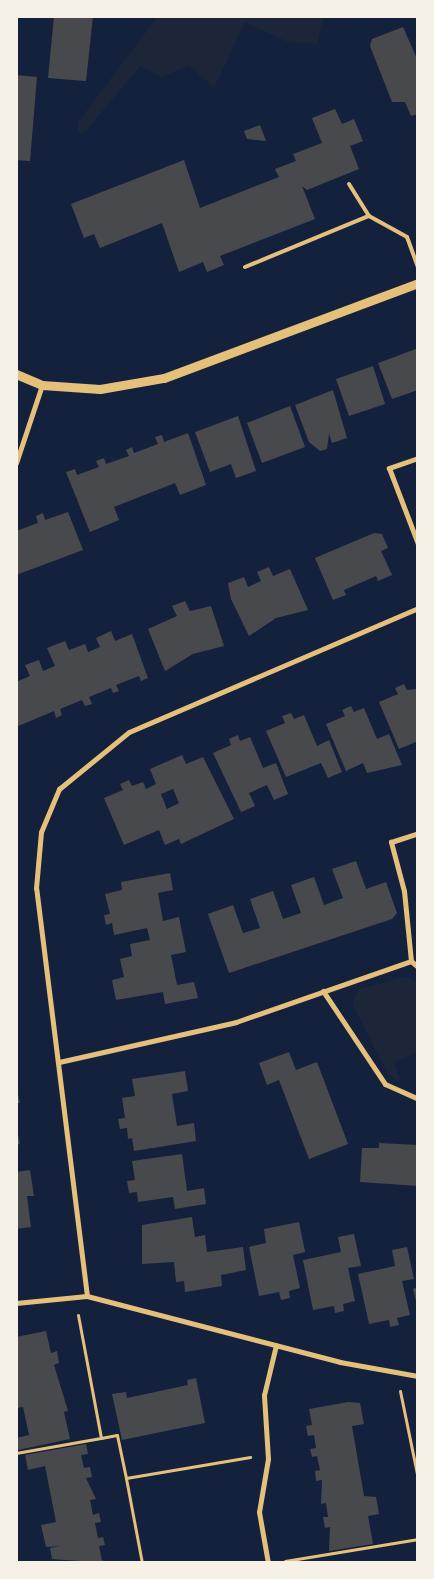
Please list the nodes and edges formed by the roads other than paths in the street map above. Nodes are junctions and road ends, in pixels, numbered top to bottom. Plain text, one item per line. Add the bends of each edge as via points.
1 (349, 184) dead end
2 (369, 216) junction
3 (244, 267) dead end
4 (418, 268) edge
5 (418, 283) edge
6 (16, 374) edge
7 (42, 384) junction
8 (418, 458) edge
9 (16, 464) edge
10 (418, 544) edge
11 (418, 608) edge
12 (418, 833) edge
13 (411, 961) junction
14 (418, 967) edge
15 (323, 990) junction
16 (59, 1062) junction
17 (418, 1099) edge
18 (87, 1296) junction
19 (16, 1303) edge
20 (276, 1345) junction
21 (418, 1376) edge
22 (268, 1563) edge

1 - 2 lane
2 - 3 lane
2 - 4 lane via 407,237
5 - 7 street via 164,378 100,389
6 - 7 street
7 - 9 street
8 - 10 street via 389,468
11 - 16 street via 129,732 59,790 40,832 36,888
12 - 13 street via 391,842 404,892
13 - 14 street
13 - 15 street
15 - 16 street via 236,1022
15 - 17 street via 385,1084
16 - 18 street
18 - 19 street
18 - 20 street
20 - 21 street
20 - 22 street via 264,1395 268,1454 259,1512

